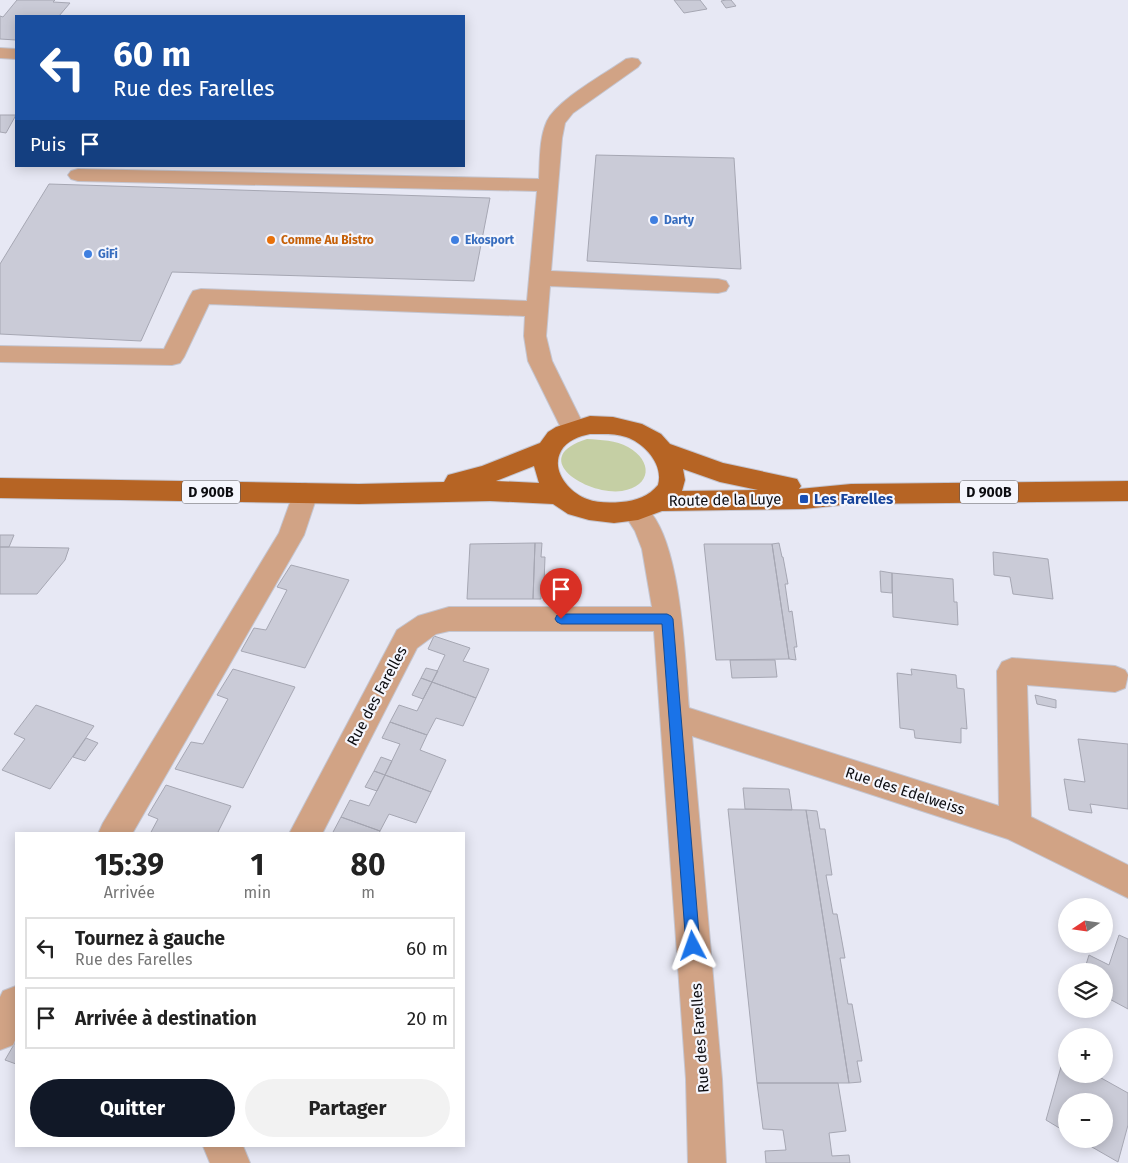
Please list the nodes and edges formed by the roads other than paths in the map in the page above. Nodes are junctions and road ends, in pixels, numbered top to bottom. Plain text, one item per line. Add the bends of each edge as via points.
1 (0, 53) edge
2 (15, 54) edge
3 (632, 63) dead end
4 (78, 175) dead end
5 (550, 185) junction
6 (539, 278) junction
7 (718, 286) dead end
8 (536, 309) junction
9 (0, 354) edge
10 (573, 428) junction
11 (548, 450) junction
12 (662, 452) junction
13 (0, 488) edge
14 (1128, 491) edge
15 (422, 492) junction
16 (305, 493) junction
17 (559, 494) junction
18 (851, 494) junction
19 (647, 506) junction
20 (667, 619) junction
21 (1116, 679) dead end
22 (675, 717) junction
23 (1015, 826) junction
24 (115, 832) edge
25 (307, 832) edge
26 (1128, 882) edge
27 (15, 1006) edge
28 (0, 1032) edge
29 (223, 1147) edge
30 (231, 1163) edge
31 (707, 1163) edge

1 - 2 street
3 - 5 street via 566,109 556,122
4 - 5 street
5 - 6 street
6 - 7 street
6 - 8 street
8 - 9 street via 201,296 172,357
8 - 10 street via 535,336 540,361
10 - 11 main road via 555,439
10 - 12 main road via 617,425 632,429 654,441
11 - 15 main road, D 900B via 487,474
11 - 17 main road via 546,463 550,480
12 - 18 main road, Route de la Luye / D 900B via 720,472 781,485
12 - 19 main road via 672,474 672,483 667,492
13 - 16 main road, D 900B
14 - 18 main road, Route de la Luye / D 900B
15 - 16 main road, D 900B
15 - 17 main road, D 900B
16 - 24 street via 291,535
17 - 19 main road via 570,503 608,513
18 - 19 main road, Route de la Luye / D 900B
19 - 20 street via 647,525 661,571
20 - 22 street, Rue des Farelles
20 - 25 street, Rue des Farelles via 449,619 428,624 407,639
21 - 23 street via 1012,671
22 - 23 street, Rue des Edelweiss
22 - 31 street, Rue des Farelles via 704,1079
23 - 26 street, Rue des Edelweiss
27 - 28 street
29 - 30 street

